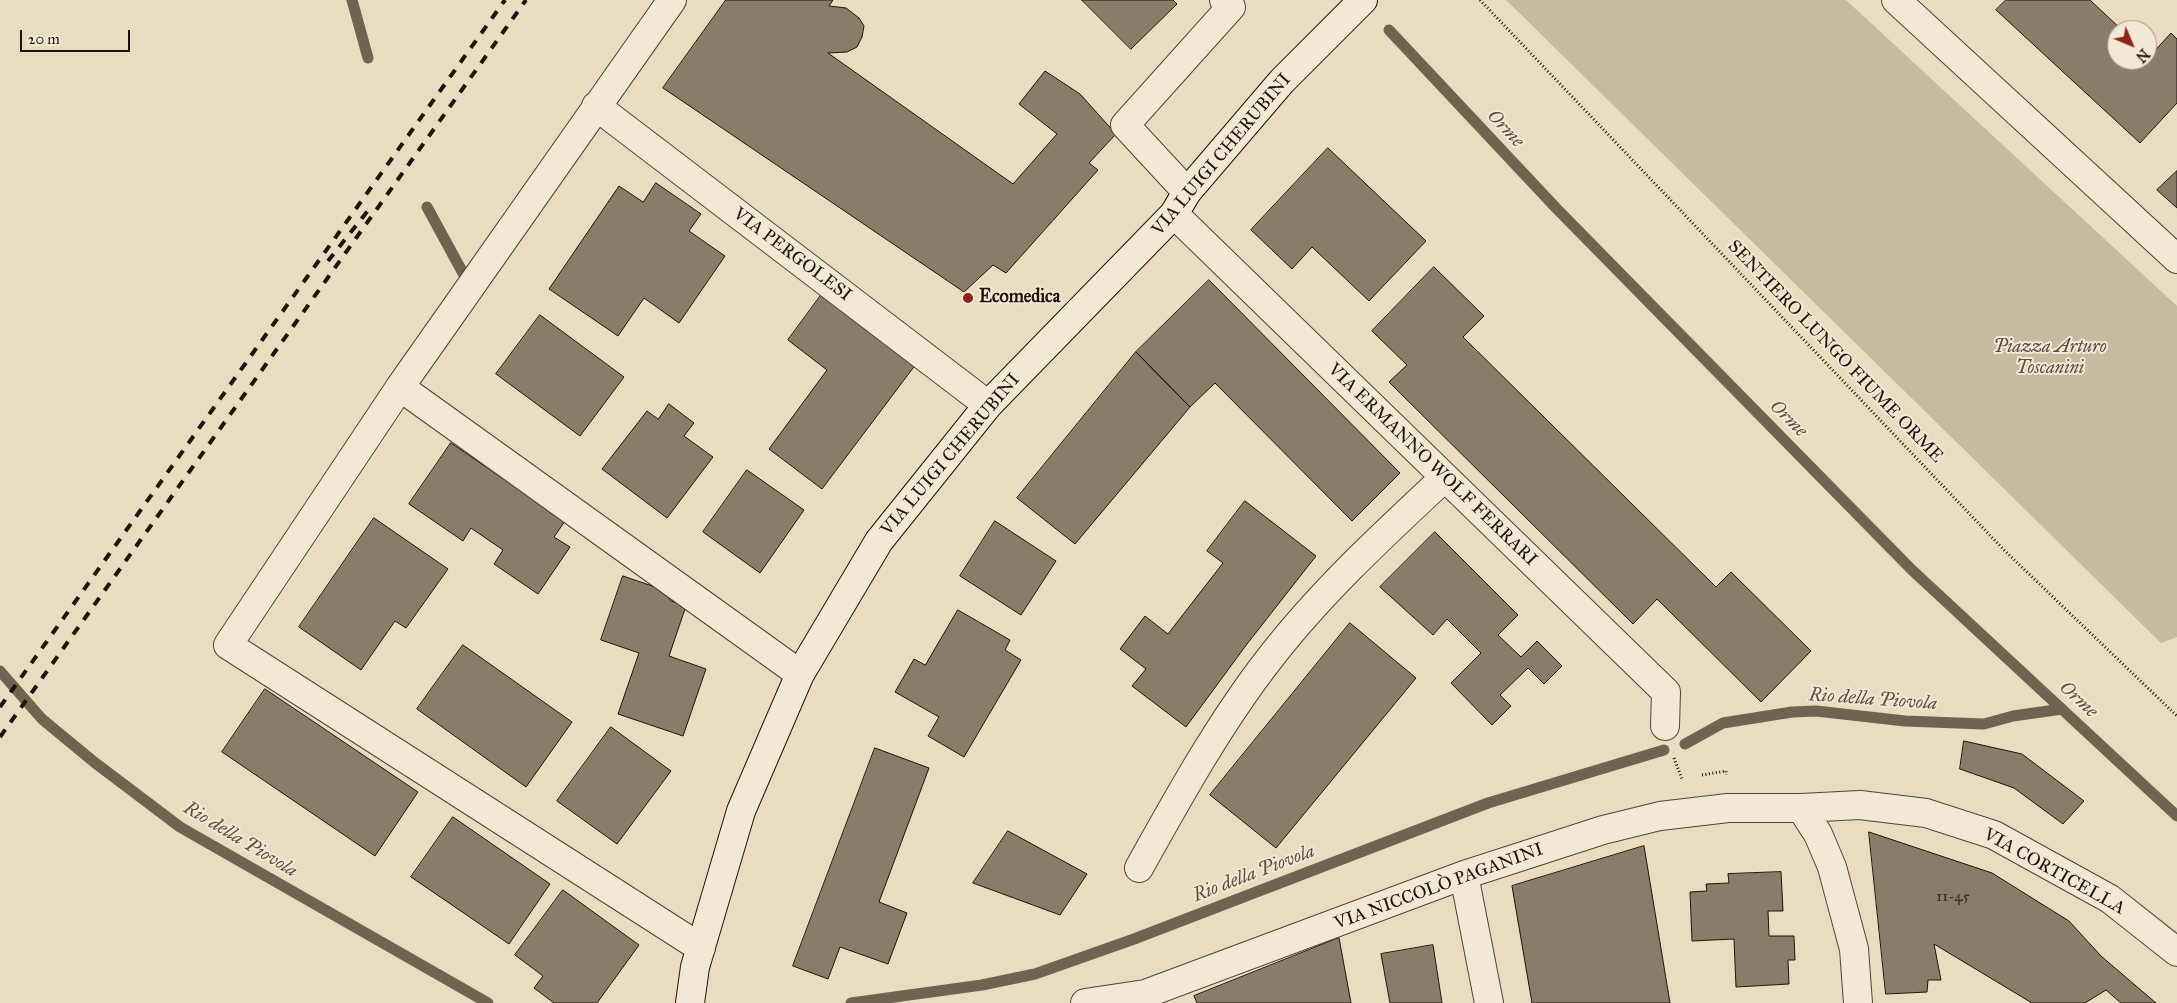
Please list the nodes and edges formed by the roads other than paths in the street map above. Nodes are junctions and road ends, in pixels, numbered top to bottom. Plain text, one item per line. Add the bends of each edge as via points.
1 (672, 0) edge
2 (1224, 0) edge
3 (1363, 0) edge
4 (1896, 0) edge
5 (596, 106) junction
6 (1180, 203) junction
7 (2177, 259) edge
8 (400, 387) junction
9 (988, 405) junction
10 (1444, 478) junction
11 (800, 674) junction
12 (1665, 726) road end
13 (1801, 808) junction
14 (1138, 868) dead end
15 (1464, 875) junction
16 (701, 948) junction
17 (2177, 952) edge
18 (1138, 999) edge
19 (690, 1003) edge
20 (1085, 1003) edge
21 (1489, 1003) edge
22 (1858, 1003) edge

1 - 5 street
2 - 6 street, VIA ERMANNO WOLF FERRARI via 1231,7 1125,125
3 - 6 street, VIA LUIGI CHERUBINI via 1282,81
4 - 7 street
5 - 8 street
5 - 9 street, VIA PERGOLESI
6 - 9 street, VIA LUIGI CHERUBINI
6 - 10 street, VIA ERMANNO WOLF FERRARI
8 - 11 street
8 - 16 street via 228,644
9 - 11 street, VIA LUIGI CHERUBINI via 879,541
10 - 12 street, VIA ERMANNO WOLF FERRARI via 1666,692
10 - 14 street via 1346,570 1270,659 1211,744
11 - 16 street, VIA LUIGI CHERUBINI via 742,811
13 - 15 street, VIA NICCOLÒ PAGANINI via 1728,808 1660,816 1603,830
13 - 17 street, VIA CORTICELLA via 1860,805 1926,813 1994,835 2110,899
13 - 22 street via 1818,834 1832,867 1854,949
15 - 18 street, VIA NICCOLÒ PAGANINI
15 - 21 street
16 - 19 street, VIA LUIGI CHERUBINI
18 - 20 street, VIA NICCOLÒ PAGANINI

